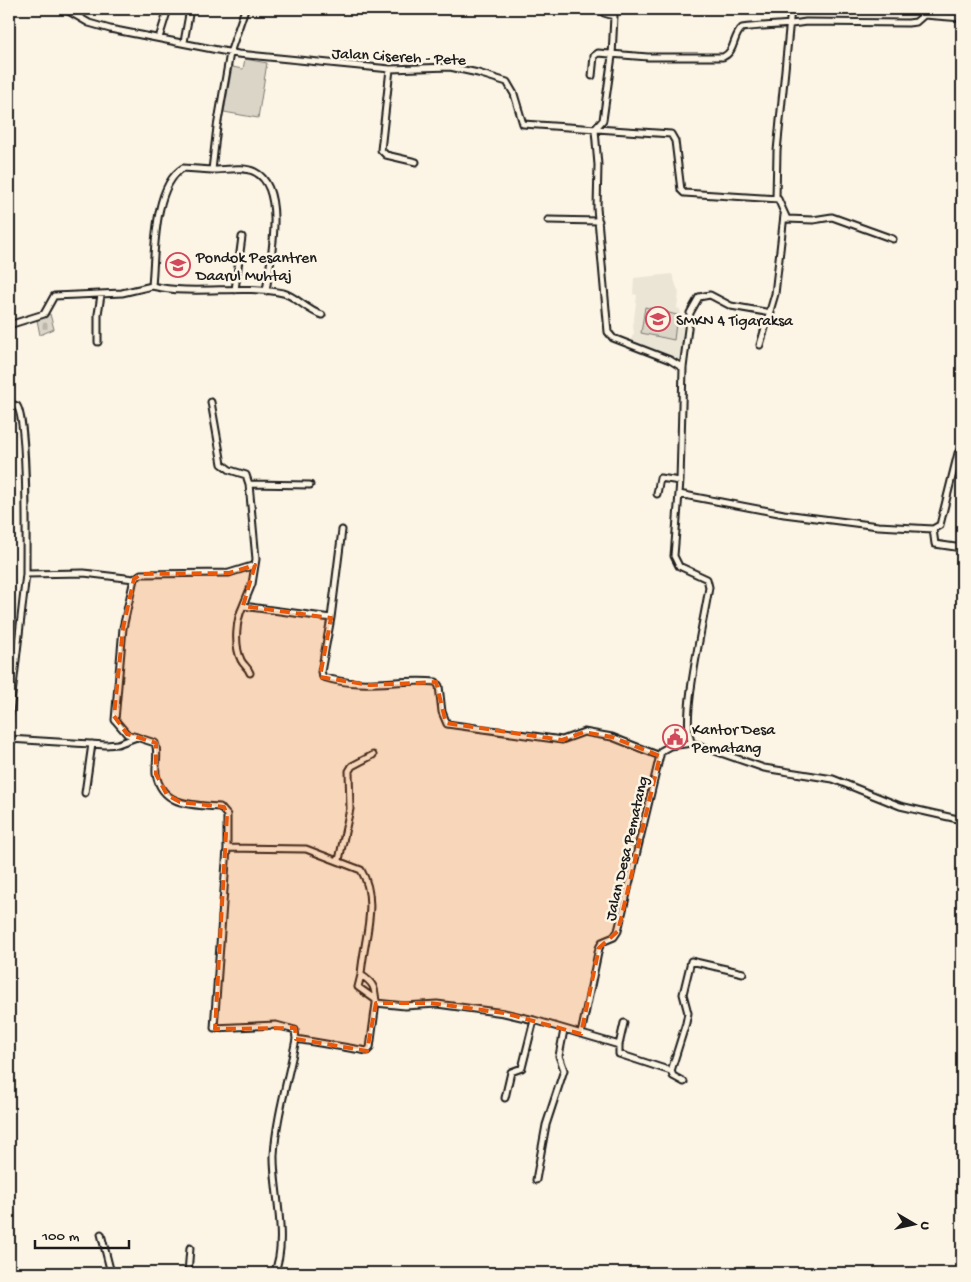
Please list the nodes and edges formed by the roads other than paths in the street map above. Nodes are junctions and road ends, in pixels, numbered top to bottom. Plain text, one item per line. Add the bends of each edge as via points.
1 (65, 9) edge
2 (168, 9) edge
3 (190, 9) edge
4 (245, 9) edge
5 (602, 9) edge
6 (791, 9) edge
7 (962, 18) edge
8 (789, 25) junction
9 (159, 38) junction
10 (184, 42) junction
11 (230, 53) junction
12 (612, 56) junction
13 (390, 70) junction
14 (592, 76) dead end
15 (595, 130) junction
16 (416, 162) dead end
17 (212, 170) junction
18 (776, 198) junction
19 (784, 215) junction
20 (548, 220) dead end
21 (598, 221) junction
22 (242, 237) dead end
23 (893, 239) dead end
24 (152, 286) junction
25 (235, 290) junction
26 (266, 291) junction
27 (101, 295) junction
28 (771, 313) junction
29 (322, 315) dead end
30 (9, 325) edge
31 (98, 342) dead end
32 (760, 345) dead end
33 (683, 368) junction
34 (211, 402) dead end
35 (9, 403) edge
36 (962, 450) edge
37 (680, 481) junction
38 (248, 484) junction
39 (310, 485) dead end
40 (656, 494) dead end
41 (679, 494) junction
42 (933, 529) junction
43 (342, 530) dead end
44 (962, 548) edge
45 (255, 565) junction
46 (26, 574) junction
47 (134, 579) junction
48 (243, 606) junction
49 (331, 618) junction
50 (250, 673) dead end
51 (9, 721) edge
52 (137, 737) junction
53 (9, 739) edge
54 (692, 743) junction
55 (92, 744) junction
56 (373, 756) dead end
57 (660, 756) junction
58 (85, 793) dead end
59 (962, 820) edge
60 (227, 848) junction
61 (339, 860) junction
62 (743, 973) dead end
63 (361, 975) junction
64 (376, 1001) junction
65 (534, 1020) junction
66 (624, 1023) dead end
67 (564, 1030) junction
68 (581, 1034) junction
69 (296, 1039) junction
70 (618, 1046) junction
71 (671, 1071) junction
72 (684, 1082) dead end
73 (504, 1098) dead end
74 (536, 1180) dead end
75 (101, 1234) dead end
76 (190, 1248) dead end
77 (111, 1273) edge
78 (188, 1273) edge
79 (274, 1273) edge

1 - 9 street, Jalan Cisereh - Pete via 89,23
2 - 9 street
3 - 10 street
4 - 11 street
5 - 12 street via 614,16
6 - 8 street
7 - 8 street via 924,15 916,22 908,23 806,22
8 - 12 street via 742,28 730,52 723,58
8 - 18 street via 777,151
9 - 10 street, Jalan Cisereh - Pete
10 - 11 street, Jalan Cisereh - Pete
11 - 13 street, Jalan Cisereh - Pete
11 - 17 street
12 - 14 street via 594,56
12 - 15 street via 603,120
13 - 15 street, Jalan Cisereh - Pete via 450,68 498,78 512,90 522,123
13 - 16 street via 381,150 386,155
15 - 18 street via 671,134 684,193
15 - 21 street
17 - 24 street via 183,168 168,183 161,208
17 - 26 street via 254,172 261,176 269,189 274,210
18 - 19 street via 780,200
19 - 23 street via 789,219 806,220 832,216
19 - 28 street
20 - 21 street
21 - 33 street via 604,303 610,335
22 - 25 street
24 - 25 street
24 - 27 street
25 - 26 street
26 - 29 street via 290,295 308,310
27 - 30 street via 54,296 44,314
27 - 31 street
28 - 32 street
28 - 33 street via 731,306 710,295 699,297 690,313
33 - 37 street
34 - 38 street via 222,464 246,475
35 - 46 street via 17,406 20,416
36 - 42 street via 958,453 940,525
37 - 40 street via 660,478
37 - 41 street
38 - 39 street
38 - 45 street
41 - 42 street via 784,514 878,526
41 - 54 street via 674,556 679,566 702,575 708,582 688,726
42 - 44 street via 935,544
43 - 49 street
45 - 47 street via 229,573 141,574
45 - 48 street
46 - 47 street via 84,574
46 - 51 street
47 - 52 street via 123,628 114,716 124,731
48 - 49 street
48 - 50 street via 236,629 241,660
49 - 57 street via 321,672 324,676 370,685 436,682 447,724 562,740 579,733 589,733 612,737
52 - 55 street via 118,744
52 - 60 street via 156,746 156,774 167,795 180,802 220,807 226,811
53 - 55 street
54 - 57 street, Jalan Desa Pematang via 665,748
54 - 59 street via 764,768 833,779 900,806
55 - 58 street
56 - 61 street via 349,770 350,808
57 - 68 street, Jalan Desa Pematang via 618,931 614,937 602,942
60 - 61 street via 306,849
60 - 69 street via 214,1028 293,1027
61 - 63 street via 361,870 369,897 369,923
62 - 71 street via 691,961 682,994 687,1018
63 - 64 street via 375,987
63 - 64 street via 358,987
64 - 65 street via 405,1006 437,1004
64 - 69 street via 368,1050
65 - 67 street
65 - 73 street via 522,1068 511,1072
66 - 70 street
67 - 68 street
67 - 74 street via 559,1056 564,1070 546,1125
68 - 70 street
69 - 79 street via 274,1154 280,1222 279,1254
70 - 71 street via 622,1056
71 - 72 street via 673,1076
75 - 77 street
76 - 78 street

